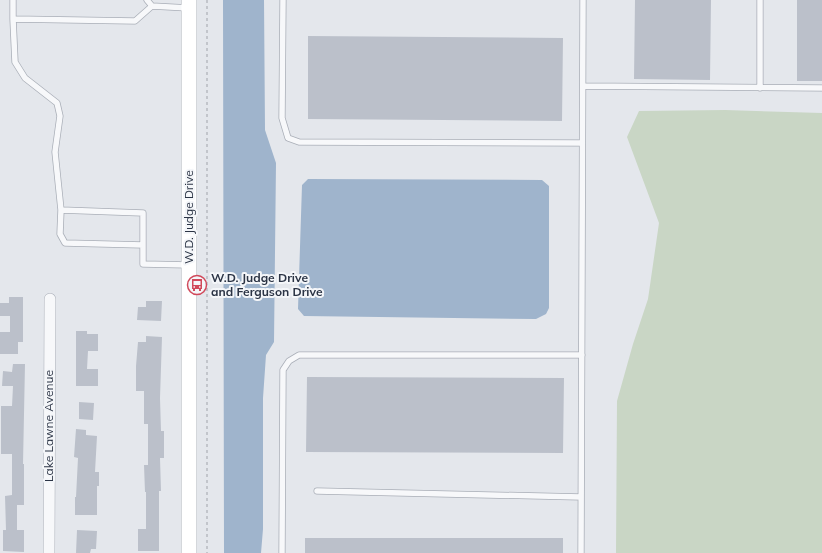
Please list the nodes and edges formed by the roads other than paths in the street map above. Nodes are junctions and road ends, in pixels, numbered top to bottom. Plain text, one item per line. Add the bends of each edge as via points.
1 (13, 0) edge
2 (147, 0) edge
3 (283, 0) edge
4 (583, 0) edge
5 (760, 0) edge
6 (189, 4) edge
7 (152, 6) junction
8 (13, 19) junction
9 (582, 86) junction
10 (760, 88) junction
11 (822, 88) edge
12 (582, 143) junction
13 (61, 210) junction
14 (143, 245) junction
15 (189, 265) junction
16 (50, 299) dead end
17 (582, 355) junction
18 (317, 491) dead end
19 (581, 497) junction
20 (49, 553) edge
21 (189, 553) edge
22 (282, 553) edge
23 (581, 553) edge

1 - 8 lane
2 - 7 lane
3 - 12 lane via 282,118 288,138 299,142
4 - 9 lane
5 - 10 lane
6 - 7 lane
6 - 15 street, W.D. Judge Drive
7 - 8 lane via 135,22
8 - 13 lane via 15,62 25,78 57,103 60,116 54,152
9 - 10 lane
9 - 12 lane
10 - 11 lane
12 - 17 lane
13 - 14 lane via 60,234 65,243
13 - 14 lane via 143,213
14 - 15 lane via 143,264
15 - 21 street, W.D. Judge Drive
16 - 20 street, Lake Lawne Avenue
17 - 19 lane
17 - 22 lane via 299,355 289,361 283,370
18 - 19 lane
19 - 23 lane

